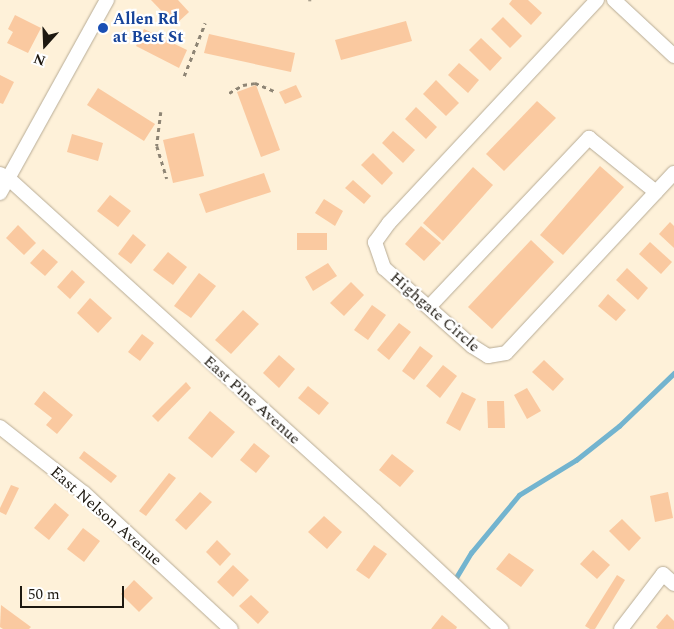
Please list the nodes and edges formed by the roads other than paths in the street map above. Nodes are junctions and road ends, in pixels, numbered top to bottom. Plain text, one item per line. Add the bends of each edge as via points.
1 (106, 0) edge
2 (597, 0) edge
3 (614, 0) edge
4 (674, 56) edge
5 (674, 173) edge
6 (4, 176) edge
7 (656, 192) junction
8 (0, 193) edge
9 (429, 307) junction
10 (0, 427) edge
11 (674, 584) edge
12 (231, 629) edge
13 (501, 629) edge
14 (621, 629) edge

1 - 6 street
2 - 9 street, Highgate Circle via 389,223 375,242 384,268
3 - 4 street
5 - 7 street, Highgate Circle
6 - 8 street
6 - 13 street, East Pine Avenue
7 - 9 street, Highgate Circle via 506,353 488,356 472,346
7 - 9 street via 589,138
10 - 12 street, East Nelson Avenue via 84,493
11 - 14 street via 663,574

